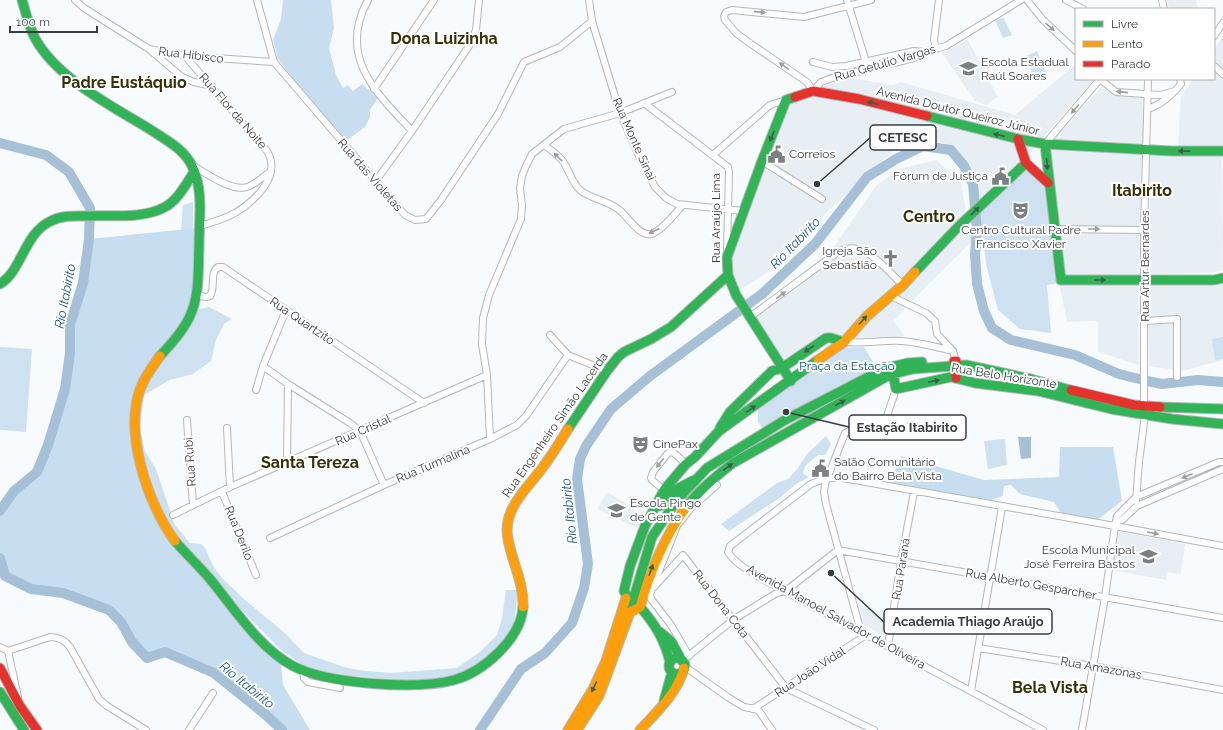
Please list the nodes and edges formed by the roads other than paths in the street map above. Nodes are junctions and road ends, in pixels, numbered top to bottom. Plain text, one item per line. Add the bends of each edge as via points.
1 (22, 0) edge
2 (75, 0) edge
3 (257, 0) edge
4 (368, 0) edge
5 (434, 0) edge
6 (478, 0) edge
7 (589, 0) edge
8 (871, 0) edge
9 (939, 0) edge
10 (1021, 0) edge
11 (1027, 0) edge
12 (1066, 0) edge
13 (847, 3) edge
14 (1081, 8) edge
15 (592, 21) junction
16 (1222, 27) edge
17 (1215, 35) edge
18 (149, 49) junction
19 (936, 49) junction
20 (1075, 50) edge
21 (924, 52) junction
22 (185, 56) junction
23 (274, 62) junction
24 (813, 62) dead end
25 (866, 62) junction
26 (1215, 67) edge
27 (1223, 74) edge
28 (1099, 80) edge
29 (1101, 80) edge
30 (1148, 80) edge
31 (1181, 81) edge
32 (212, 86) junction
33 (374, 89) junction
34 (813, 91) junction
35 (1175, 91) junction
36 (672, 92) dead end
37 (1148, 94) junction
38 (786, 100) junction
39 (644, 103) junction
40 (1148, 109) junction
41 (620, 113) junction
42 (412, 131) junction
43 (1018, 139) junction
44 (1045, 144) junction
45 (544, 145) junction
46 (1147, 150) junction
47 (1223, 151) edge
48 (712, 155) junction
49 (762, 161) junction
50 (1026, 163) junction
51 (193, 168) junction
52 (271, 171) junction
53 (375, 182) junction
54 (1048, 183) junction
55 (822, 199) dead end
56 (683, 205) junction
57 (728, 210) junction
58 (743, 211) junction
59 (199, 226) junction
60 (1055, 229) junction
61 (1144, 230) junction
62 (727, 257) junction
63 (728, 275) junction
64 (1223, 278) edge
65 (1145, 280) junction
66 (0, 284) edge
67 (902, 285) junction
68 (196, 295) junction
69 (891, 296) junction
70 (286, 310) junction
71 (748, 316) junction
72 (1145, 321) junction
73 (550, 335) dead end
74 (844, 342) junction
75 (953, 351) junction
76 (568, 355) junction
77 (956, 363) junction
78 (263, 366) junction
79 (782, 368) junction
80 (607, 371) junction
81 (893, 374) junction
82 (487, 376) junction
83 (1177, 377) dead end
84 (956, 378) junction
85 (791, 381) junction
86 (288, 384) junction
87 (896, 389) junction
88 (256, 390) dead end
89 (1070, 390) junction
90 (1038, 391) junction
91 (424, 403) junction
92 (1086, 403) junction
93 (1145, 406) junction
94 (1223, 409) edge
95 (187, 420) dead end
96 (1223, 424) edge
97 (227, 428) dead end
98 (360, 431) junction
99 (719, 431) junction
100 (490, 440) junction
101 (695, 457) junction
102 (1222, 460) edge
103 (287, 463) junction
104 (686, 464) junction
105 (1223, 469) edge
106 (827, 478) junction
107 (697, 479) junction
108 (384, 485) junction
109 (716, 485) dead end
110 (680, 486) junction
111 (230, 487) junction
112 (664, 490) junction
113 (222, 492) junction
114 (914, 492) junction
115 (1136, 497) junction
116 (677, 500) junction
117 (193, 505) junction
118 (1137, 506) junction
119 (1002, 507) junction
120 (173, 514) dead end
121 (648, 519) junction
122 (1115, 524) junction
123 (270, 538) dead end
124 (1223, 546) edge
125 (838, 550) junction
126 (901, 561) junction
127 (256, 575) dead end
128 (990, 577) junction
129 (654, 587) junction
130 (783, 590) junction
131 (627, 597) junction
132 (1105, 597) junction
133 (640, 607) junction
134 (630, 612) junction
135 (1223, 618) edge
136 (733, 620) junction
137 (656, 628) junction
138 (864, 633) junction
139 (888, 646) junction
140 (0, 647) edge
141 (978, 648) junction
142 (8, 651) junction
143 (685, 663) junction
144 (1093, 666) junction
145 (671, 667) junction
146 (0, 668) edge
147 (303, 672) junction
148 (340, 688) dead end
149 (786, 688) junction
150 (1223, 690) edge
151 (971, 691) junction
152 (0, 692) edge
153 (213, 692) dead end
154 (20, 706) junction
155 (661, 706) junction
156 (753, 709) junction
157 (1031, 728) edge
158 (24, 730) edge
159 (37, 730) edge
160 (146, 730) edge
161 (189, 730) edge
162 (568, 730) edge
163 (577, 730) edge
164 (640, 730) edge
165 (772, 730) edge
166 (874, 730) edge
167 (1043, 730) edge
168 (1082, 730) edge

1 - 51 street, Rua Engenheiro Simão Lacerda via 36,41 62,72 173,144
2 - 18 street, Rua Hibisco
3 - 23 street, Rua das Violetas
4 - 33 street via 358,27 357,43 361,64
5 - 33 street
6 - 42 street via 476,30 469,46
7 - 15 street, Rua Monte Sinai
8 - 13 street
9 - 19 street via 934,40
10 - 19 street, Rua Getúlio Vargas via 946,46
11 -> 20 street via 1043,20
12 - 14 street
13 - 25 street
34 -> 13 street via 807,82 736,33 724,20 724,16 732,10 804,17
15 - 41 street, Rua Monte Sinai
15 - 53 street, Rua das Violetas via 560,47 524,62 498,114 426,219 415,220 405,215
16 - 17 street
18 - 22 street, Rua Hibisco
18 - 32 street via 182,77
19 - 21 street, Rua Getúlio Vargas
21 - 25 street
21 - 34 street, Rua Getúlio Vargas via 914,58 832,78 821,82
22 - 23 street, Rua Hibisco
22 - 32 street, Rua Flor da Noite
23 - 53 street, Rua das Violetas
24 - 25 street via 834,67
26 - 27 street
28 -> 44 street
37 -> 29 street via 1116,92
30 - 37 street, Rua Artur Bernardes
31 - 35 street
32 - 52 street, Rua Flor da Noite via 267,151 272,160
33 - 42 street
34 - 38 street, Avenida Doutor Queiroz Júnior
43 -> 34 street, Avenida Doutor Queiroz Júnior via 859,99
35 - 37 street via 1160,95
35 - 40 street via 1160,104
36 - 39 street
37 - 40 street, Rua Artur Bernardes
38 - 48 street via 770,105
38 -> 49 street
39 - 41 street
39 - 48 street, Rua Araújo Lima
40 - 46 street, Rua Artur Bernardes
41 - 45 street via 564,129
41 - 56 street, Rua Monte Sinai via 655,186 666,198
42 - 53 street
43 - 44 street, Avenida Doutor Queiroz Júnior
43 - 50 street
44 - 46 street, Avenida Doutor Queiroz Júnior
44 -> 54 street
56 -> 45 street via 658,231 650,234 642,232 618,209 580,190 565,164
45 - 82 street via 532,154 522,176 521,219 489,295 483,318 482,344
47 -> 46 street, Avenida Doutor Queiroz Júnior
46 - 61 street, Rua Artur Bernardes
48 - 57 street, Rua Araújo Lima via 725,164 729,172
49 - 55 street
49 - 58 street
50 - 54 street
67 -> 50 street
51 - 52 street via 221,182 244,188
51 - 59 street, Rua Engenheiro Simão Lacerda via 199,195
51 - 66 street via 175,198 166,207 154,212 55,219 42,227 23,251 7,281
52 - 59 street via 267,183 255,198 235,213
54 - 60 street
56 - 57 street, Rua Monte Sinai
57 - 58 street, Rua Monte Sinai
57 - 62 street, Rua Araújo Lima
58 - 62 street
59 - 68 street, Rua Engenheiro Simão Lacerda
60 -> 61 street
60 -> 65 street via 1061,280
61 - 65 street, Rua Artur Bernardes
62 - 63 street, Rua Araújo Lima
63 - 71 street, Rua Araújo Lima
63 - 80 street, Rua Engenheiro Simão Lacerda via 671,327 624,352
64 - 65 street
65 - 72 street, Rua Artur Bernardes
67 - 69 street
71 -> 67 street via 839,251 848,248 872,255
68 - 70 street, Rua Quartzito via 210,296 213,274 217,267 221,266
68 - 147 street, Rua Engenheiro Simão Lacerda via 191,314 146,376 137,397 134,431 145,480 164,526 177,543 270,649 285,662
74 -> 69 street via 867,316
69 - 75 street via 926,313 934,321 937,334
70 - 78 street
70 - 91 street, Rua Quartzito
71 - 79 street, Rua Araújo Lima
72 - 83 street via 1177,320
72 - 93 street, Rua Artur Bernardes
73 - 76 street
74 - 75 street via 900,341
74 -> 79 street via 826,338
74 - 85 street
75 - 77 street
76 - 80 street
76 - 100 street, Rua Turmalina via 522,422
77 - 81 street
77 - 84 street
77 - 89 street, Rua Belo Horizonte
77 - 107 street via 908,363 886,368 785,420 707,468
78 - 86 street
78 - 88 street
79 - 85 street, Rua Araújo Lima
79 - 99 street via 772,371 730,412
80 - 147 street, Rua Engenheiro Simão Lacerda via 509,512 506,526 508,542 522,594 522,615 516,633 501,650 466,675 443,683 369,684
81 - 87 street
133 -> 81 street via 652,565 674,522 710,480 734,463
82 - 91 street, Rua Cristal
82 - 100 street
87 -> 84 street, Rua Belo Horizonte
84 - 90 street, Rua Belo Horizonte
99 -> 85 street
86 - 98 street
86 - 103 street
87 - 106 street via 886,419 880,428 874,431 852,430 845,433
89 - 90 street
89 - 92 street, Rua Belo Horizonte
89 - 93 street
90 - 92 street, Rua Belo Horizonte
91 - 98 street, Rua Cristal
92 - 93 street, Rua Belo Horizonte
93 - 94 street
93 - 96 street, Rua Belo Horizonte via 1172,419
93 - 115 street, Rua Artur Bernardes
95 - 117 street, Rua Rubi
97 - 111 street
98 - 103 street, Rua Cristal
98 - 108 street
99 - 101 street
100 - 108 street, Rua Turmalina
101 - 104 street
101 - 110 street
102 - 105 street
102 -> 115 street
103 - 111 street, Rua Cristal
104 - 112 street
104 -> 112 street via 673,452 668,453 652,475 652,480
105 - 118 street
106 - 114 street, Avenida Manoel Salvador de Oliveira via 843,478
106 - 125 street via 824,497
106 - 130 street, Avenida Manoel Salvador de Oliveira via 811,484 734,541 729,548 730,555 742,566
107 - 110 street
107 - 116 street
108 - 123 street, Rua Turmalina
109 - 129 street via 691,508 678,526
110 - 116 street
110 - 121 street
111 - 113 street, Rua Cristal
112 - 121 street
113 - 117 street, Rua Cristal
113 - 127 street, Rua Derilo
114 - 119 street, Avenida Manoel Salvador de Oliveira
114 - 126 street, Rua Paraná
115 - 118 street, Rua Artur Bernardes
115 - 122 street via 1117,516
116 - 131 street via 652,537
117 - 120 street, Rua Cristal
118 - 122 street
119 - 122 street, Avenida Manoel Salvador de Oliveira
119 - 128 street
121 - 131 street via 637,545
122 -> 124 street, Avenida Manoel Salvador de Oliveira
122 - 132 street
125 - 126 street, Rua Alberto Gesparcher
125 - 130 street
125 - 138 street
126 - 128 street, Rua Alberto Gesparcher
126 - 139 street, Rua Paraná
128 - 132 street, Rua Alberto Gesparcher
128 - 141 street
129 - 136 street, Rua Dona Cota via 683,555
129 - 143 street via 650,594 671,625
130 - 136 street
130 - 138 street, Avenida Manoel Salvador de Oliveira
131 - 133 street
131 - 134 street
131 -> 162 street via 606,662
132 - 135 street, Rua Alberto Gesparcher
132 - 144 street
133 - 134 street
133 - 137 street
134 - 163 street via 599,696
136 - 143 street
136 - 149 street, Rua Dona Cota
137 - 143 street via 672,642
137 - 145 street
138 - 139 street, Avenida Manoel Salvador de Oliveira
138 - 149 street, Rua João Vidal
139 - 151 street, Avenida Manoel Salvador de Oliveira
140 - 142 street
141 - 144 street, Rua Amazonas
141 - 151 street
142 - 154 street
142 - 160 street via 46,638 63,640 75,655 99,699
143 - 145 street via 676,659
143 - 145 street via 679,674
143 - 155 street via 676,691
143 - 156 street via 729,698
144 - 150 street, Rua Amazonas
144 - 168 street
145 - 155 street via 669,686
146 - 154 street
147 - 148 street via 306,681
149 - 156 street, Rua João Vidal
149 - 166 street
151 - 157 street, Avenida Manoel Salvador de Oliveira
152 - 158 street
153 - 161 street
154 - 159 street
155 - 164 street
156 - 165 street via 761,713
157 - 167 street, Avenida Manoel Salvador de Oliveira

